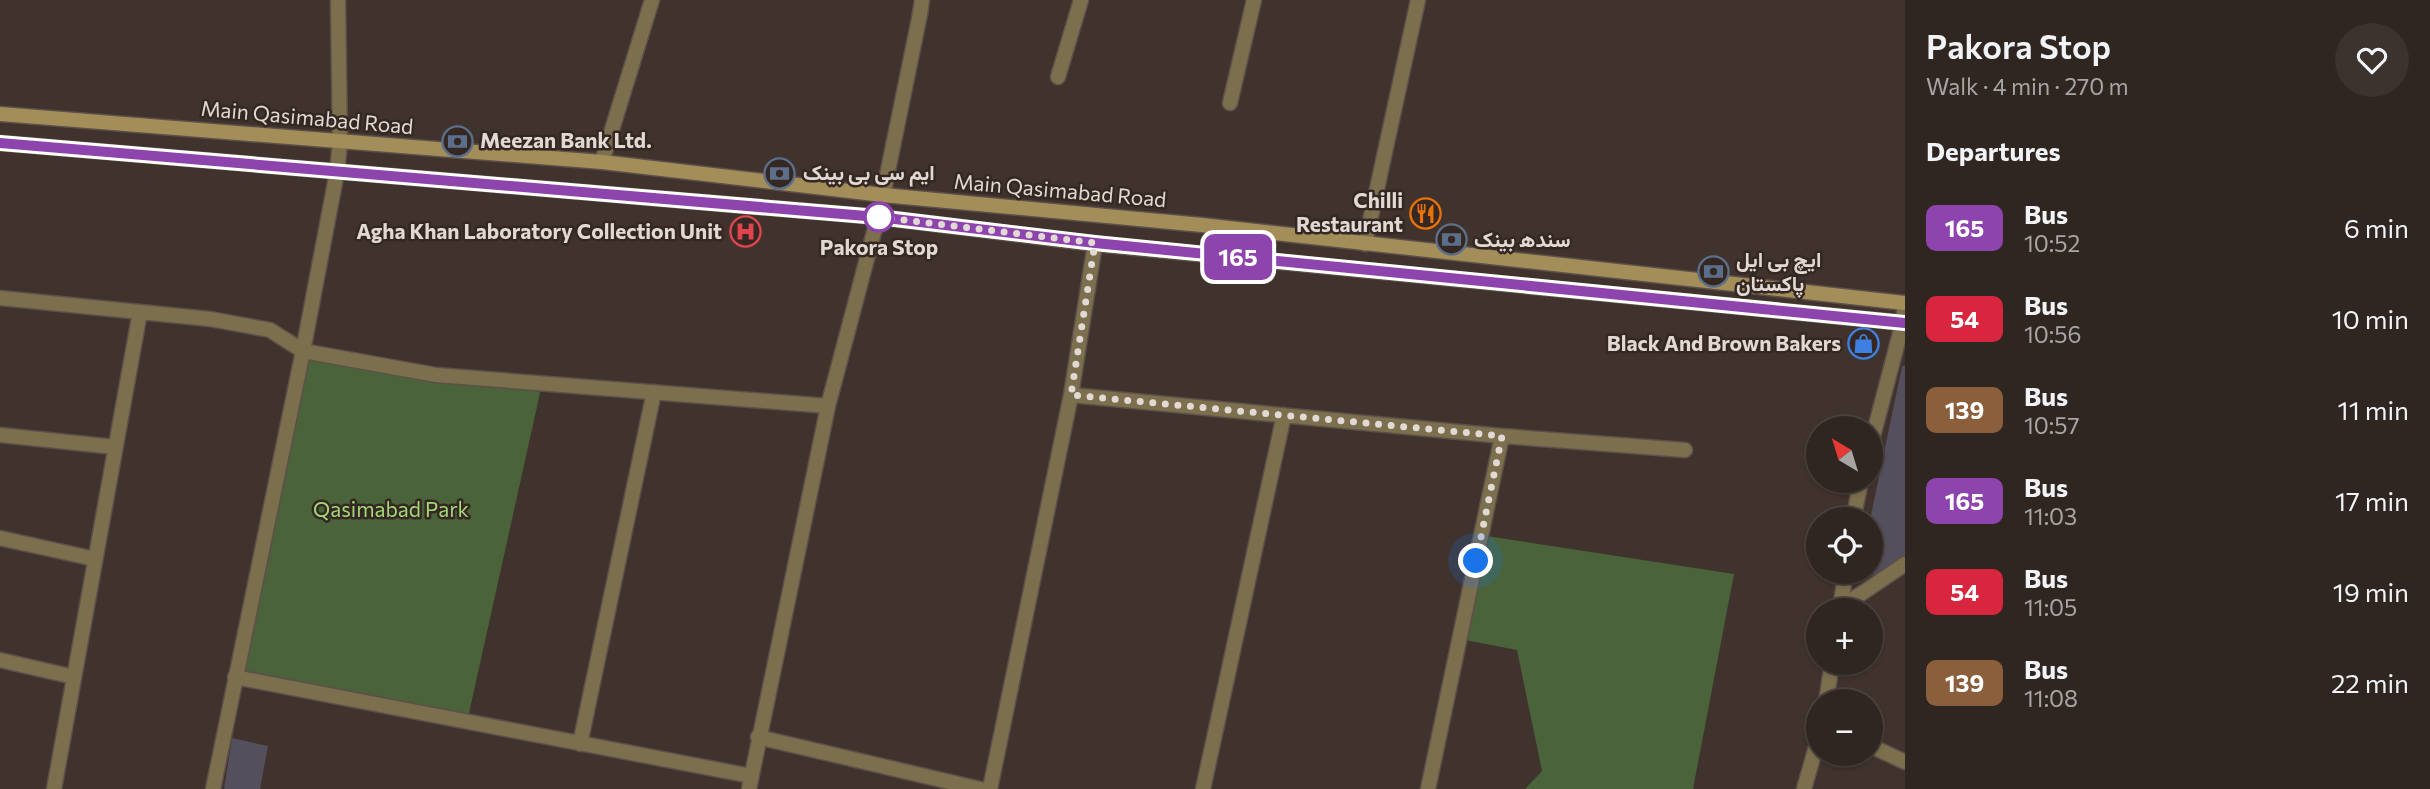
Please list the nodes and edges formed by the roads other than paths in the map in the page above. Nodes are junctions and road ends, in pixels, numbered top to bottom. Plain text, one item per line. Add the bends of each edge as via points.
1 (338, 0) edge
2 (652, 0) edge
3 (1081, 0) edge
4 (1254, 0) edge
5 (1418, 0) edge
6 (921, 7) edge
7 (1058, 77) dead end
8 (1230, 103) dead end
9 (0, 114) edge
10 (0, 143) edge
11 (340, 143) junction
12 (602, 162) junction
13 (337, 172) junction
14 (883, 195) junction
15 (878, 217) junction
16 (1095, 243) junction
17 (1365, 244) junction
18 (0, 298) edge
19 (1905, 303) edge
20 (140, 312) junction
21 (1904, 322) edge
22 (303, 351) junction
23 (654, 393) junction
24 (1071, 395) junction
25 (828, 406) junction
26 (1284, 415) junction
27 (1879, 416) edge
28 (0, 435) edge
29 (1502, 436) junction
30 (116, 447) junction
31 (1685, 450) dead end
32 (0, 538) edge
33 (95, 559) junction
34 (1905, 565) edge
35 (1856, 598) edge
36 (0, 660) edge
37 (74, 677) junction
38 (235, 677) junction
39 (758, 737) junction
40 (580, 744) junction
41 (1883, 752) edge
42 (1905, 762) edge
43 (1811, 766) edge
44 (750, 783) edge
45 (54, 789) edge
46 (213, 789) edge
47 (980, 789) edge
48 (990, 789) edge
49 (1203, 789) edge
50 (1428, 789) edge
51 (1804, 789) edge

1 - 11 street
2 - 12 street
3 - 7 street
4 - 8 street
5 - 17 street
6 - 14 street
9 - 11 main road, Main Qasimabad Road
10 - 13 main road
11 - 12 main road, Main Qasimabad Road
11 - 13 street
12 - 14 main road, Main Qasimabad Road
13 - 15 main road
13 - 22 street
14 - 17 main road, Main Qasimabad Road
15 - 16 main road
15 - 25 street
16 - 21 main road
16 - 24 street
17 - 19 main road, Main Qasimabad Road
18 - 20 street
19 - 21 street
20 - 22 street via 270,330
20 - 30 street
21 - 27 street
22 - 23 street via 436,376
22 - 38 street
23 - 25 street
23 - 40 street
24 - 26 street
24 - 48 street
25 - 39 street
26 - 29 street
26 - 49 street
28 - 30 street
29 - 31 street
29 - 50 street
30 - 33 street
32 - 33 street
33 - 37 street
34 - 35 street
36 - 37 street
37 - 45 street
38 - 40 street
38 - 46 street
39 - 44 street
39 - 47 street
40 - 44 street
41 - 42 street
43 - 51 street

